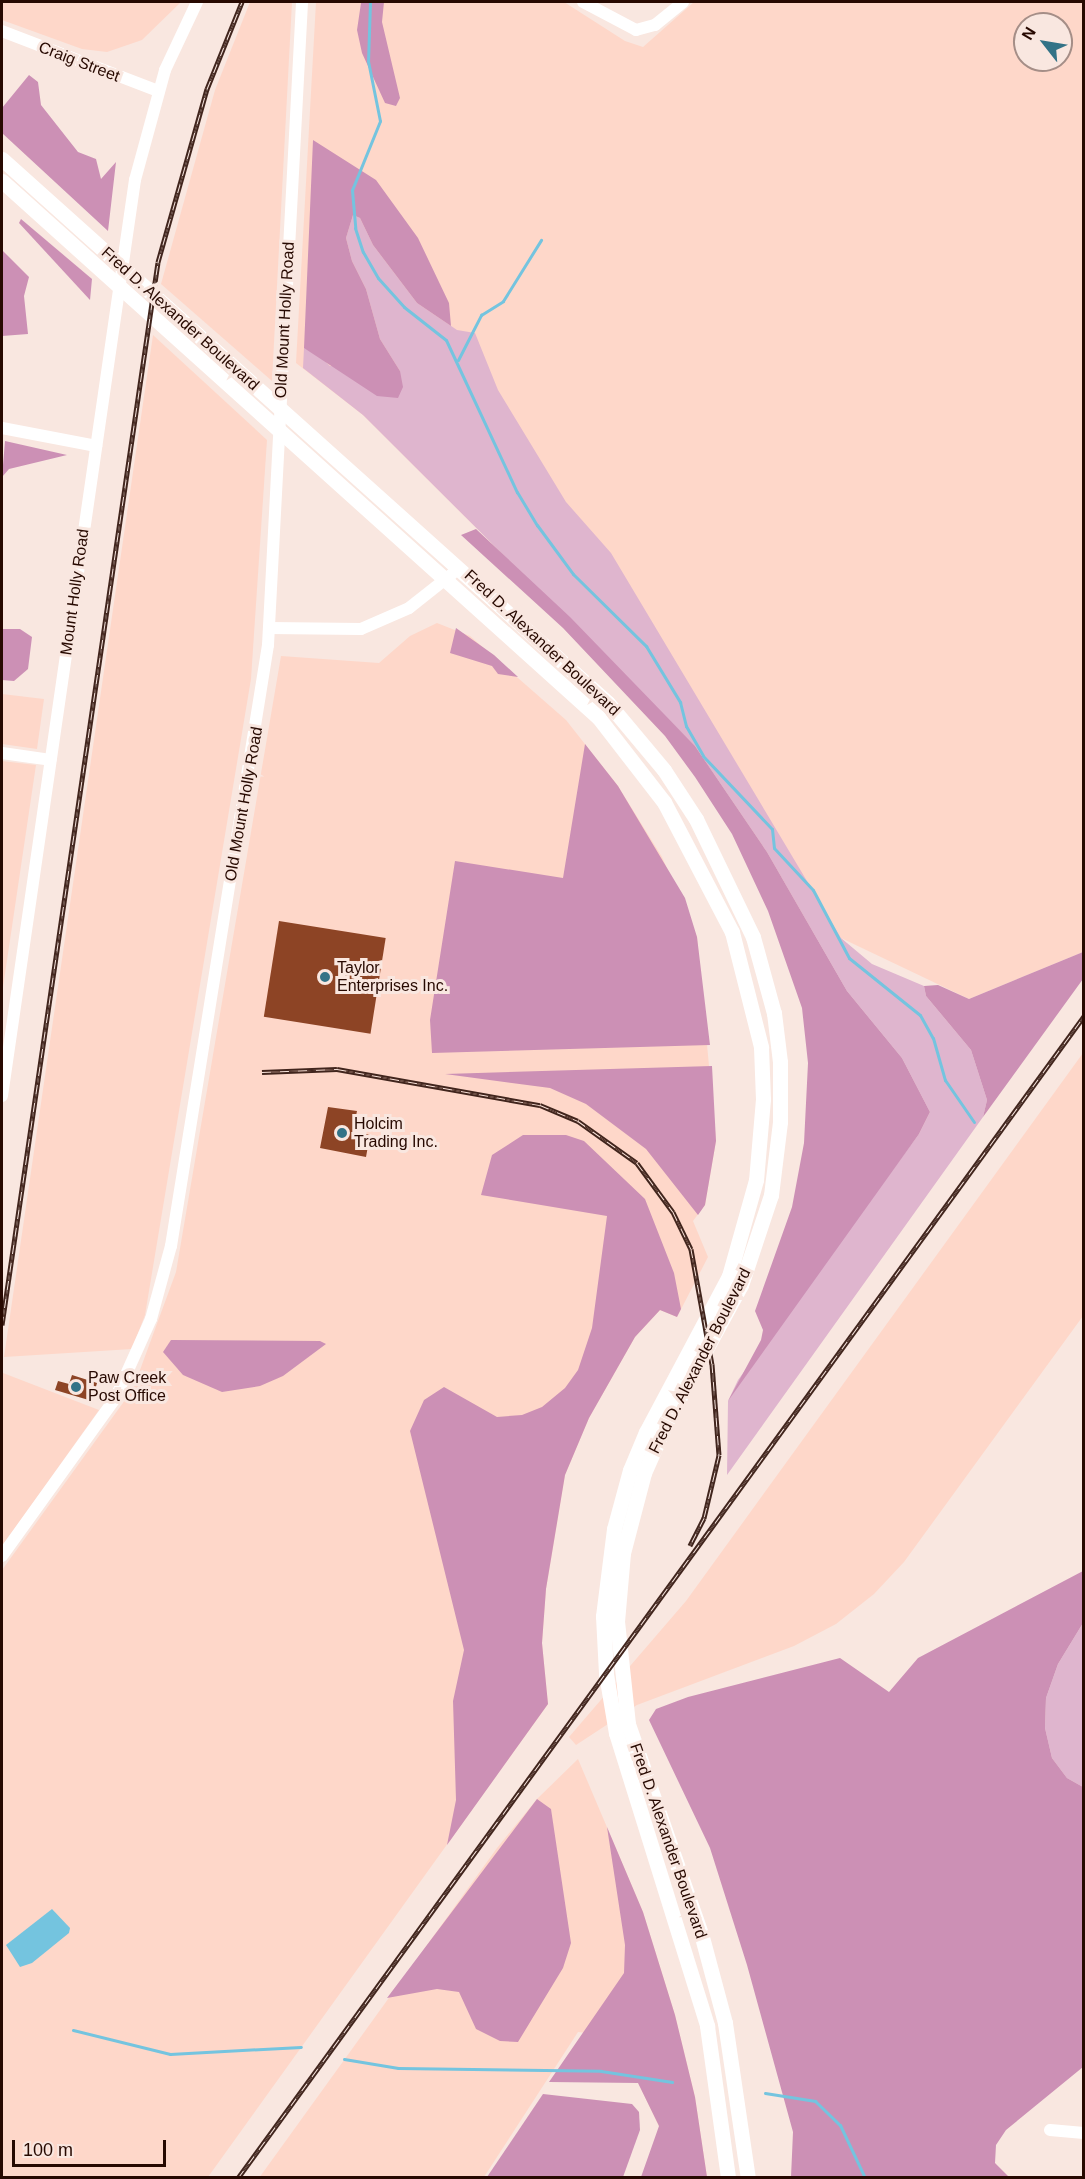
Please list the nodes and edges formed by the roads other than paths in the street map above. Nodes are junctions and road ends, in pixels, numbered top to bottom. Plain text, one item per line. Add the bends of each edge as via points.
1 (197, 2) edge
2 (302, 2) edge
3 (584, 2) edge
4 (682, 2) edge
5 (2, 31) edge
6 (158, 91) junction
7 (2, 159) edge
8 (2, 181) edge
9 (87, 245) junction
10 (2, 428) edge
11 (96, 446) junction
12 (460, 567) junction
13 (446, 580) junction
14 (269, 628) junction
15 (2, 753) edge
16 (51, 760) junction
17 (2, 1096) edge
18 (2, 1556) edge
19 (629, 1752) junction
20 (1050, 2130) dead end
21 (1083, 2133) edge
22 (728, 2178) edge
23 (748, 2178) edge

1 - 6 street, Mount Holly Road
2 - 14 street, Old Mount Holly Road
3 - 4 street via 636,30 655,25
5 - 6 street, Craig Street
6 - 11 street, Mount Holly Road via 135,180
7 - 9 main road, Fred D. Alexander Boulevard
8 - 9 main road, Fred D. Alexander Boulevard
9 - 12 main road, Fred D. Alexander Boulevard
9 - 13 main road, Fred D. Alexander Boulevard
10 - 11 street
11 - 16 street, Mount Holly Road
12 - 13 street
12 - 19 main road, Fred D. Alexander Boulevard via 586,680 644,744 696,819 753,937 778,1038 780,1122 771,1194 752,1258 728,1312 656,1443 636,1495 623,1553 617,1621
13 - 14 street via 409,608 361,629
13 - 19 main road, Fred D. Alexander Boulevard via 570,691 616,738 674,819 732,932 753,1002 763,1099 756,1180 740,1249 725,1285 646,1432 623,1491 605,1585 607,1685
14 - 18 street, Old Mount Holly Road via 256,738 162,1283 135,1361 115,1399
15 - 16 street
16 - 17 street, Mount Holly Road
19 - 22 main road, Fred D. Alexander Boulevard via 707,2026
19 - 23 main road, Fred D. Alexander Boulevard via 718,1994 741,2105
20 - 21 street

